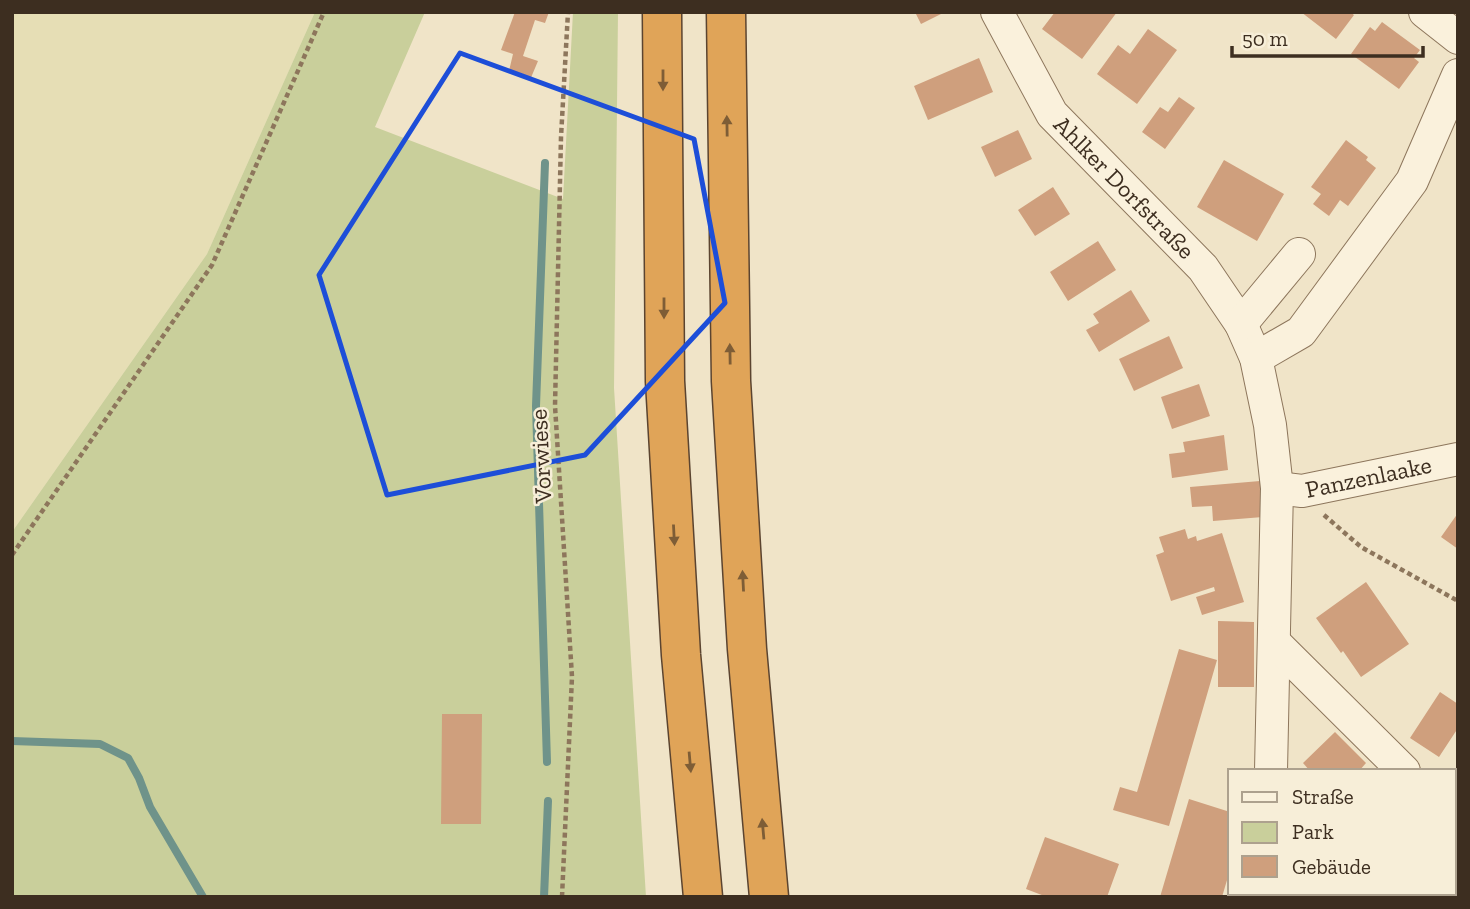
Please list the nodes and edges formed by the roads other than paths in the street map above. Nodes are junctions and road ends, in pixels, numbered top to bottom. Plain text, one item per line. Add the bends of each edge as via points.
1 (662, 12) edge
2 (726, 12) edge
3 (997, 12) edge
4 (1425, 12) edge
5 (1458, 38) edge
6 (1458, 75) edge
7 (1299, 254) dead end
8 (1241, 324) junction
9 (1256, 358) junction
10 (1458, 459) edge
11 (1290, 490) junction
12 (1274, 642) junction
13 (1271, 769) edge
14 (1402, 769) edge
15 (703, 897) edge
16 (769, 897) edge

1 -> 15 highway via 665,381 681,655
16 -> 2 highway via 747,649 731,381
3 - 8 street, Ahlker Dorfstraße via 1052,114 1203,268
4 - 5 street
6 - 9 street via 1412,181 1301,332
7 - 8 street
8 - 9 street, Ahlker Dorfstraße
9 - 11 street, Ahlker Dorfstraße
10 - 11 street, Panzenlaake
11 - 12 street, Ahlker Dorfstraße
12 - 13 street, Ahlker Dorfstraße
12 - 14 street

